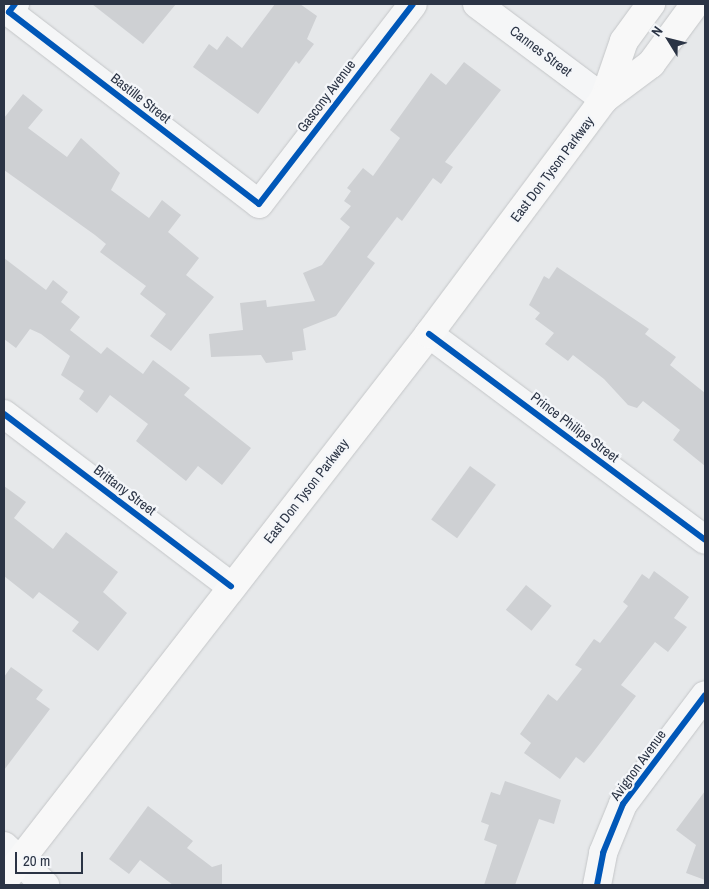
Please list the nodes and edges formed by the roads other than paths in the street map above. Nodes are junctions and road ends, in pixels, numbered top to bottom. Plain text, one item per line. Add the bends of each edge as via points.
1 (413, 4) edge
2 (477, 4) edge
3 (651, 4) edge
4 (695, 4) edge
5 (12, 8) edge
6 (604, 99) junction
7 (258, 204) joint
8 (429, 334) junction
9 (4, 414) edge
10 (705, 540) edge
11 (231, 586) junction
12 (705, 695) edge
13 (9, 862) edge
14 (45, 885) edge
15 (598, 885) edge

1 - 7 street, Gascony Avenue
2 - 6 street, Cannes Street
3 - 6 main road, East Don Tyson Parkway via 624,41
4 - 6 main road, East Don Tyson Parkway via 651,64
5 - 7 street, Bastille Street
6 - 8 main road, East Don Tyson Parkway
8 - 10 street, Prince Philipe Street
8 - 11 main road, East Don Tyson Parkway
9 - 11 street, Brittany Street
11 - 13 main road, East Don Tyson Parkway
12 - 15 street, Avignon Avenue via 623,804 603,853
13 - 14 street

